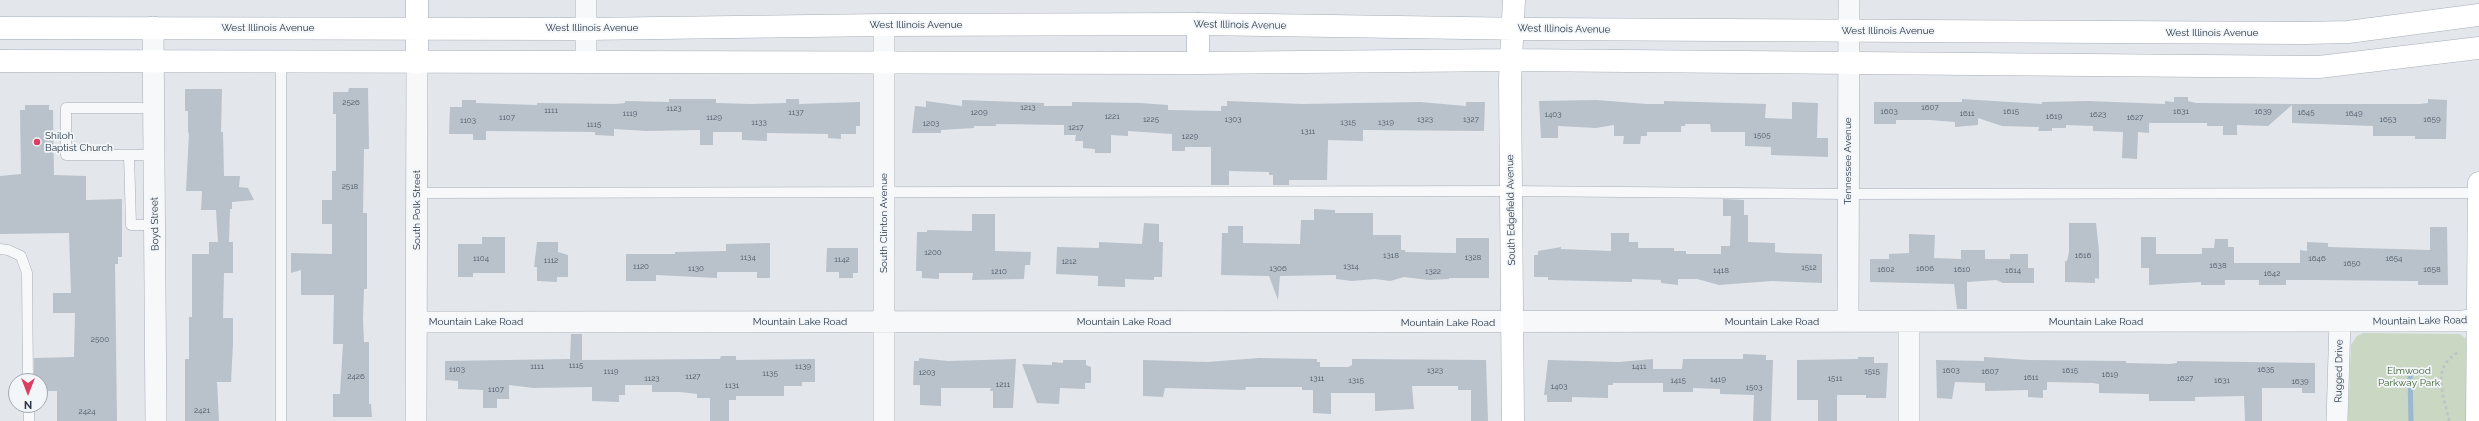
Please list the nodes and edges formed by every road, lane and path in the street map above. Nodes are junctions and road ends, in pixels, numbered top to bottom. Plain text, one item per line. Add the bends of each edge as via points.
1 (417, 0) edge
2 (586, 0) edge
3 (1514, 0) edge
4 (1849, 0) edge
5 (2479, 15) edge
6 (884, 24) junction
7 (1198, 24) junction
8 (153, 26) junction
9 (0, 28) edge
10 (417, 28) junction
11 (1513, 28) junction
12 (585, 29) junction
13 (1849, 31) junction
14 (2164, 32) junction
15 (2479, 48) edge
16 (1512, 60) junction
17 (0, 61) edge
18 (153, 61) junction
19 (281, 61) junction
20 (586, 62) junction
21 (417, 63) junction
22 (884, 63) junction
23 (1198, 63) junction
24 (1848, 64) junction
25 (2165, 66) junction
26 (153, 108) junction
27 (129, 155) junction
28 (153, 155) junction
29 (2479, 183) edge
30 (1511, 191) junction
31 (417, 193) junction
32 (2479, 193) edge
33 (884, 194) junction
34 (1847, 194) junction
35 (155, 225) junction
36 (0, 249) edge
37 (2478, 319) edge
38 (2340, 321) junction
39 (416, 322) junction
40 (884, 322) junction
41 (1848, 322) junction
42 (1909, 322) junction
43 (1512, 323) junction
44 (2459, 348) dead end
45 (2461, 351) junction
46 (2463, 358) dead end
47 (28, 373) edge
48 (156, 421) edge
49 (281, 421) edge
50 (416, 421) edge
51 (884, 421) edge
52 (1513, 421) edge
53 (1909, 421) edge
54 (2337, 421) edge
55 (2449, 421) edge
56 (2477, 421) edge

1 - 10 main road, South Polk Street
2 - 12 street
3 - 11 main road, South Edgefield Avenue
4 - 13 street, Tennessee Avenue
5 - 14 main road, West Illinois Avenue via 2348,32
6 - 7 main road, West Illinois Avenue
6 - 12 main road, West Illinois Avenue
6 - 22 street, South Clinton Avenue
7 - 11 main road, West Illinois Avenue
7 - 23 main road
8 - 9 main road, West Illinois Avenue
8 - 10 main road, West Illinois Avenue
8 - 18 street, Boyd Street
10 - 12 main road, West Illinois Avenue
10 - 21 main road, South Polk Street
11 - 13 main road, West Illinois Avenue
11 - 16 main road, South Edgefield Avenue
12 - 20 street
13 - 14 main road, West Illinois Avenue
13 - 24 street, Tennessee Avenue
14 - 25 main road
15 - 25 main road via 2319,67
16 - 23 main road
16 - 24 main road
16 - 30 main road, South Edgefield Avenue
17 - 18 main road
18 - 19 main road
18 - 26 street, Boyd Street
19 - 21 main road
19 - 49 lane
20 - 21 main road
20 - 22 main road
21 - 31 street, South Polk Street
22 - 23 main road
22 - 33 street, South Clinton Avenue
24 - 25 main road
24 - 34 street, Tennessee Avenue
26 - 27 lane via 66,108 66,155
26 - 28 street, Boyd Street
27 - 28 lane
27 - 35 lane via 130,225
28 - 35 street, Boyd Street
29 - 32 main road
30 - 33 lane
30 - 34 lane
30 - 43 main road, South Edgefield Avenue
31 - 33 lane
31 - 39 street, South Polk Street
32 - 34 lane
32 - 37 main road
33 - 40 street, South Clinton Avenue
34 - 41 street, Tennessee Avenue
35 - 48 street, Boyd Street
36 - 47 lane via 21,256 27,273
37 - 38 street, Mountain Lake Road
37 - 56 main road
38 - 42 street, Mountain Lake Road
38 - 54 street, Rugged Drive
39 - 40 street, Mountain Lake Road
39 - 50 street, South Polk Street
40 - 43 street, Mountain Lake Road
40 - 51 street, South Clinton Avenue
41 - 42 street, Mountain Lake Road
41 - 43 street, Mountain Lake Road
42 - 53 street
43 - 52 main road, South Edgefield Avenue
44 - 45 path
45 - 46 path
45 - 55 path via 2450,357 2442,369 2441,382

